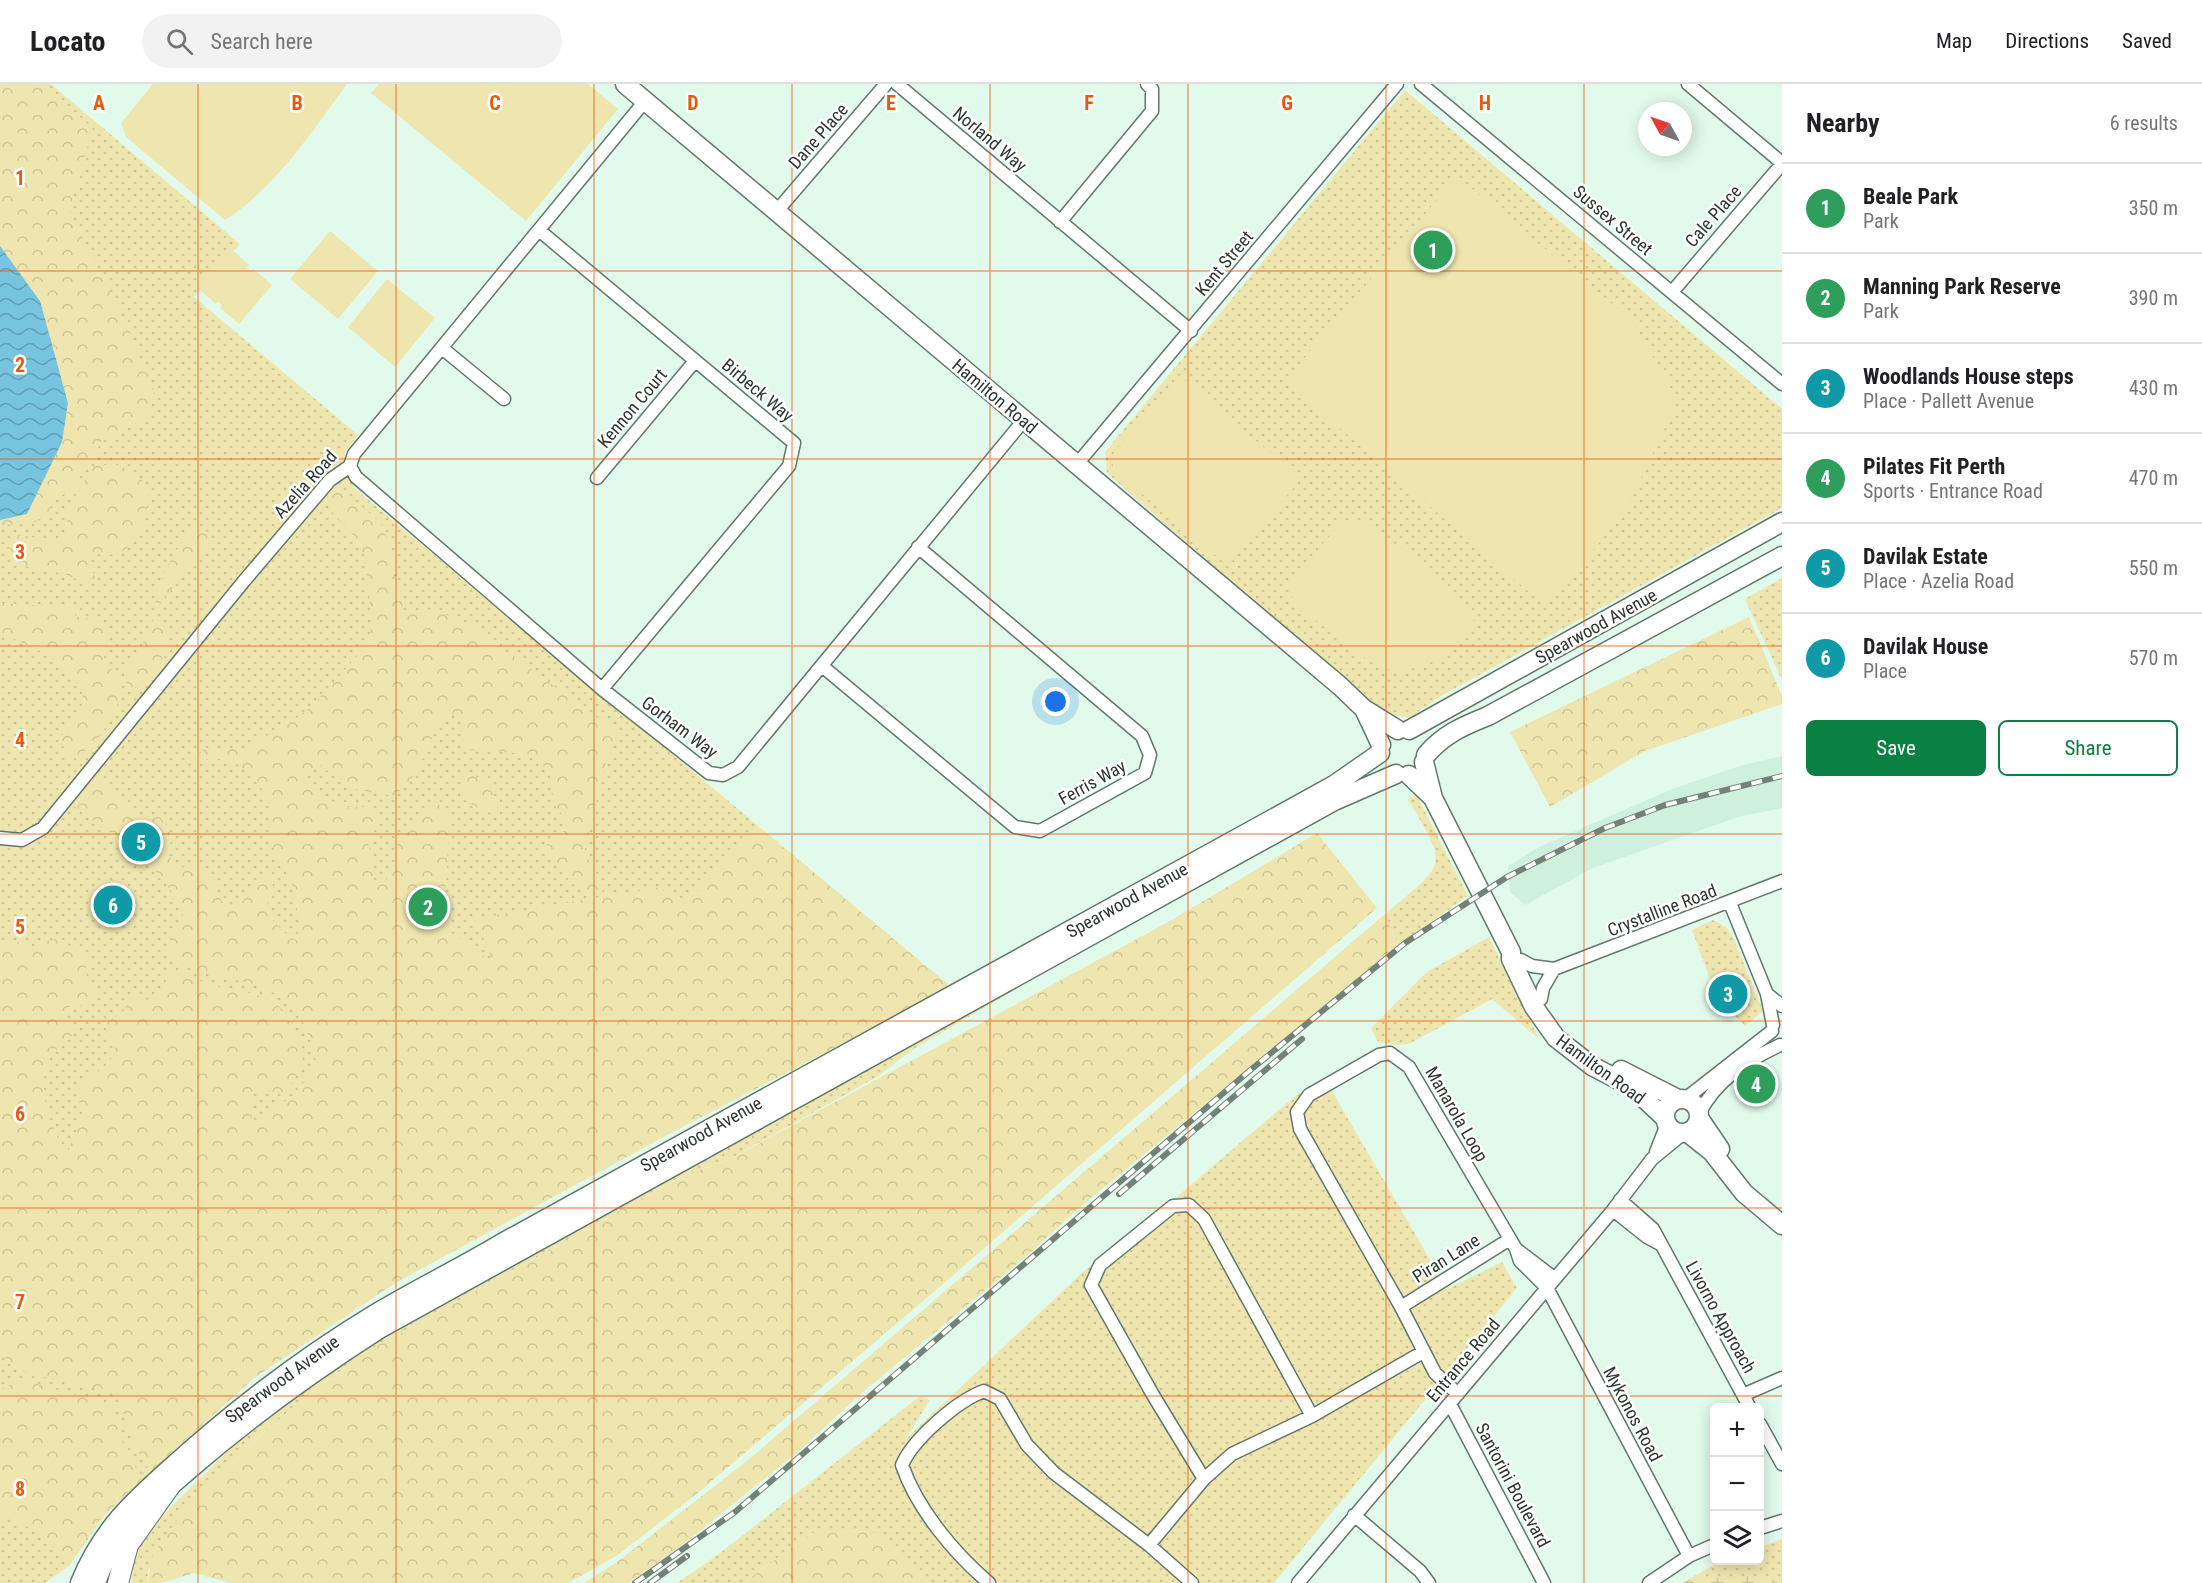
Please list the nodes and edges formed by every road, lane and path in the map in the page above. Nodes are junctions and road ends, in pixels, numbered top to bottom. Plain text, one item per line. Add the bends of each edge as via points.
1 (625, 84) edge
2 (886, 84) edge
3 (897, 84) edge
4 (1147, 84) edge
5 (1397, 84) edge
6 (1421, 84) edge
7 (1688, 84) edge
8 (645, 101) junction
9 (1782, 164) edge
10 (776, 212) junction
11 (1060, 222) junction
12 (540, 231) junction
13 (1672, 292) junction
14 (1191, 330) junction
15 (442, 348) junction
16 (695, 361) junction
17 (1782, 384) edge
18 (504, 399) dead end
19 (1024, 420) junction
20 (1077, 464) junction
21 (350, 466) junction
22 (597, 478) dead end
23 (1782, 522) edge
24 (918, 547) junction
25 (1782, 556) edge
26 (822, 666) junction
27 (602, 689) junction
28 (1364, 709) junction
29 (1403, 730) junction
30 (1380, 749) junction
31 (1425, 759) junction
32 (1403, 774) junction
33 (1433, 798) junction
34 (0, 838) edge
35 (1782, 881) edge
36 (1730, 903) junction
37 (1516, 956) junction
38 (1554, 969) junction
39 (1767, 994) junction
40 (1541, 999) junction
41 (1782, 1006) edge
42 (1782, 1015) edge
43 (1772, 1028) junction
44 (1781, 1046) edge
45 (1682, 1099) junction
46 (1666, 1121) junction
47 (1692, 1124) junction
48 (1300, 1129) joint
49 (1652, 1159) junction
50 (1617, 1205) junction
51 (1782, 1214) edge
52 (1782, 1225) edge
53 (1513, 1244) junction
54 (1550, 1283) junction
55 (1401, 1307) junction
56 (1423, 1352) junction
57 (1782, 1378) edge
58 (1743, 1395) junction
59 (1454, 1399) junction
60 (1748, 1403) edge
61 (1312, 1416) junction
62 (1764, 1431) edge
63 (1782, 1464) edge
64 (1204, 1479) junction
65 (170, 1486) junction
66 (1354, 1515) junction
67 (1782, 1521) edge
68 (1764, 1527) edge
69 (1149, 1545) junction
70 (1710, 1547) edge
71 (1689, 1556) junction
72 (80, 1583) edge
73 (96, 1583) edge
74 (118, 1583) edge
75 (989, 1583) edge
76 (1192, 1583) edge
77 (1298, 1583) edge
78 (1429, 1583) edge
79 (1544, 1583) edge
80 (1649, 1583) edge

1 - 8 main road, Hamilton Road
2 - 10 street, Dane Place
3 - 11 street, Norland Way
4 - 11 street via 1152,89 1152,111
5 - 14 street, Kent Street
6 - 13 street, Sussex Street
7 - 9 street
8 - 10 main road, Hamilton Road
8 - 12 street, Azelia Road
9 - 13 street, Cale Place
10 - 19 main road, Hamilton Road
11 - 14 street, Norland Way
12 - 15 street, Azelia Road
12 - 16 street, Birbeck Way
13 - 17 street, Sussex Street
14 - 20 street, Kent Street
15 - 18 street
15 - 21 street, Azelia Road via 354,454
16 - 22 street, Kennon Court
16 - 27 street, Birbeck Way via 794,443 789,466
19 - 20 main road, Hamilton Road
19 - 24 street, Gorham Way
20 - 28 main road, Hamilton Road
21 - 27 street, Gorham Way via 356,477
21 - 34 street, Azelia Road via 330,480 43,828 22,840
23 - 29 main road, Spearwood Avenue
24 - 26 street, Gorham Way
24 - 26 street, Ferris Way via 1142,736 1149,755 1145,773 1040,831 1015,827
25 - 31 main road, Spearwood Avenue via 1488,716 1455,729 1441,738
26 - 27 street, Gorham Way via 738,767 723,775 710,773
28 - 29 main road, Hamilton Road
28 - 30 main road, Hamilton Road
29 - 30 main road via 1390,733
29 - 31 main road via 1420,737
30 - 32 main road via 1384,767
30 - 72 main road, Spearwood Avenue via 1334,785 502,1243 311,1354 238,1408 125,1510 91,1555
31 - 32 main road
31 - 33 main road, Hamilton Road
32 - 33 main road, Hamilton Road
32 - 65 main road, Spearwood Avenue via 1334,801 381,1328 243,1423
33 - 37 main road, Hamilton Road
35 - 36 street, Crystalline Road
36 - 38 street, Crystalline Road
36 - 39 street
37 - 38 street via 1532,966
37 - 40 main road, Hamilton Road
37 - 46 main road, Hamilton Road via 1511,959 1534,1007 1556,1038 1592,1066 1632,1087
38 - 40 street
39 - 41 street
39 - 43 street
40 - 45 main road, Hamilton Road via 1558,1026 1584,1050
42 - 43 street
43 - 44 street
43 - 45 street
44 - 47 street, Entrance Road via 1746,1062 1726,1077
45 - 46 main road via 1666,1108
45 - 47 main road via 1696,1106
46 - 47 main road via 1674,1131
46 - 49 street, Entrance Road
47 - 49 street, Entrance Road
47 - 51 main road via 1743,1180
47 - 52 main road via 1744,1193
48 - 53 street, Manarola Loop via 1297,1112 1309,1095 1379,1055 1390,1053 1409,1067
48 - 55 street, Santorini Boulevard
49 - 50 street, Entrance Road
50 - 54 street, Entrance Road
50 - 58 street, Livorno Approach via 1647,1237 1660,1244
53 - 54 street, Manarola Loop via 1521,1261
53 - 55 street, Piran Lane
54 - 59 street, Entrance Road
54 - 71 street, Mykonos Road
55 - 56 street, Santorini Boulevard
56 - 59 street, Santorini Boulevard
56 - 61 street
57 - 58 street
58 - 60 street, Livorno Approach
59 - 66 street, Entrance Road
59 - 79 street, Santorini Boulevard
61 - 64 street via 1232,1454
61 - 64 street via 1204,1220 1189,1205 1173,1206 1100,1265 1091,1285
62 - 63 street
64 - 69 street
65 - 73 main road, Spearwood Avenue via 117,1540
65 - 74 main road via 128,1545
66 - 77 street, Entrance Road
66 - 78 street
67 - 68 street
69 - 75 street via 1054,1473 1027,1445 1000,1399 984,1391 967,1397 909,1450 903,1465 908,1482 942,1534
69 - 76 street
70 - 71 street
71 - 80 street

